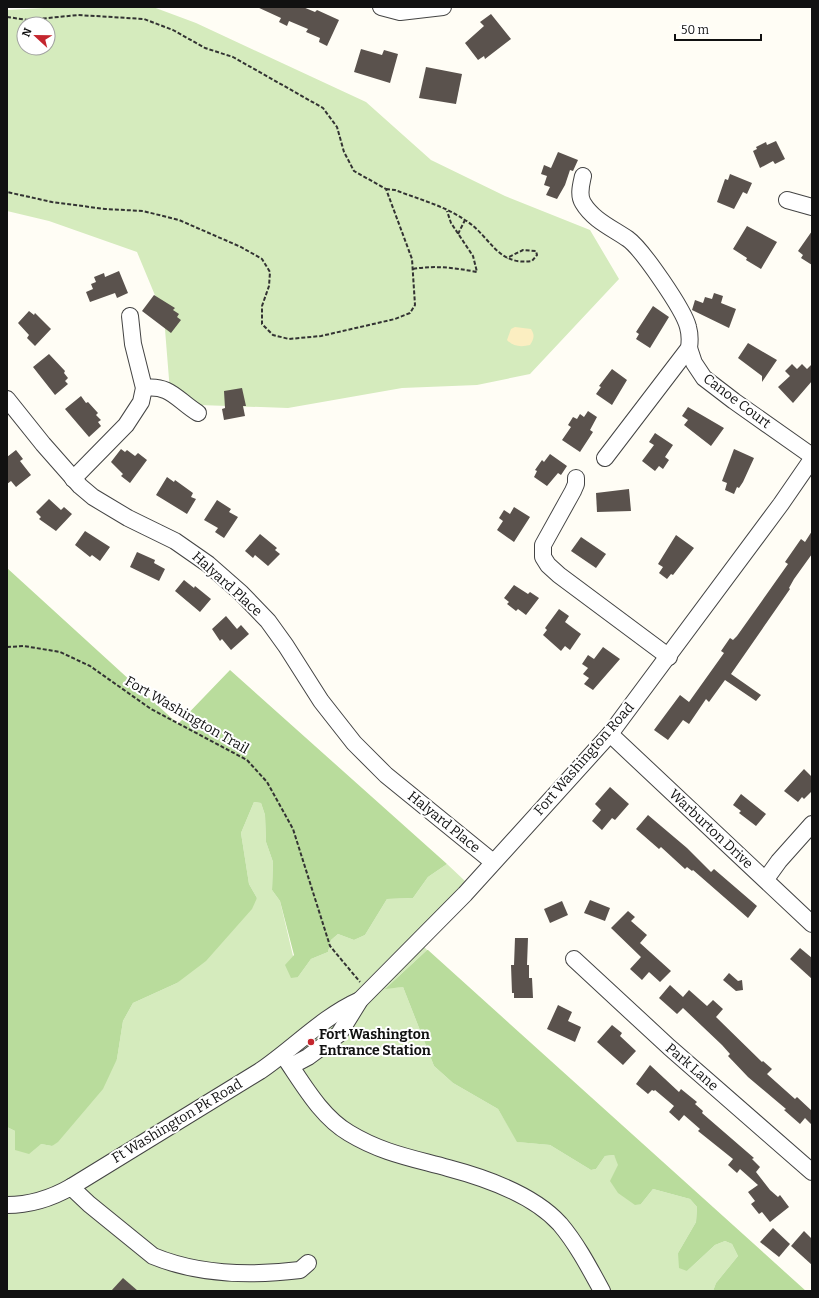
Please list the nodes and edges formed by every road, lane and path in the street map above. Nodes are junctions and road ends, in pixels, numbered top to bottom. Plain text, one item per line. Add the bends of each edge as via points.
1 (381, 7) edge
2 (442, 7) edge
3 (7, 17) edge
4 (583, 176) dead end
5 (386, 189) junction
6 (7, 192) edge
7 (787, 200) dead end
8 (812, 208) edge
9 (447, 211) junction
10 (466, 220) junction
11 (458, 234) junction
12 (507, 258) junction
13 (413, 269) junction
14 (130, 316) dead end
15 (688, 348) junction
16 (144, 388) junction
17 (7, 399) edge
18 (198, 413) dead end
19 (812, 457) edge
20 (605, 458) dead end
21 (576, 478) dead end
22 (73, 479) junction
23 (7, 647) edge
24 (669, 657) junction
25 (610, 734) junction
26 (812, 824) edge
27 (493, 862) junction
28 (766, 880) junction
29 (812, 924) edge
30 (574, 959) dead end
31 (364, 996) junction
32 (318, 1026) junction
33 (330, 1042) junction
34 (287, 1061) junction
35 (812, 1172) edge
36 (71, 1187) junction
37 (7, 1205) edge
38 (308, 1263) dead end
39 (602, 1291) edge

1 - 2 street via 400,12
3 - 5 path via 28,20 78,15 144,19 173,30 205,48 233,58 323,108 337,127 344,152 354,171
4 - 15 street via 580,189 582,202 597,219 638,248 674,300 688,326
5 - 9 path via 395,190
5 - 13 path via 412,259
6 - 13 path via 52,202 143,211 179,220 241,247 262,259 270,272 262,306 262,324 272,335 289,339 321,336 410,312 415,304
7 - 8 street
9 - 10 path
9 - 11 path
10 - 11 path
10 - 12 path via 500,255
11 - 13 path via 473,256 477,272 431,266
12 - 12 path via 523,262 532,261 537,255 536,251 522,250
14 - 16 street via 133,344
15 - 19 street, Canoe Court via 704,378
15 - 20 street
16 - 18 street via 164,388
16 - 22 street via 141,402 126,425
17 - 22 street, Halyard Place
19 - 24 street, Fort Washington Road via 781,504
21 - 24 street via 573,491 543,545 543,557 559,575
22 - 27 street, Halyard Place via 93,498 184,547 241,593 268,621 321,701 354,743 386,775
23 - 31 path, Fort Washington Trail via 24,646 60,652 90,666 151,709 247,760 267,782 293,829 330,946
24 - 25 street, Fort Washington Road
25 - 27 street, Fort Washington Road
25 - 28 street, Warburton Drive
26 - 28 street via 779,861
27 - 31 street, Fort Washington Road via 465,894
28 - 29 street, Warburton Drive
30 - 35 street, Park Lane via 669,1047
31 - 32 street, Fort Washington Road
31 - 33 street, Fort Washington Road via 339,1034
32 - 33 street
32 - 34 street, Fort Washington Road via 290,1047
33 - 34 street, Fort Washington Road
34 - 36 street, Ft Washington Pk Road via 260,1071
34 - 39 street via 320,1107 348,1132 381,1150 471,1175 536,1204 560,1224
36 - 37 street, Ft Washington Pk Road via 38,1202
36 - 38 street via 149,1253 164,1260 198,1269 240,1273 300,1270

